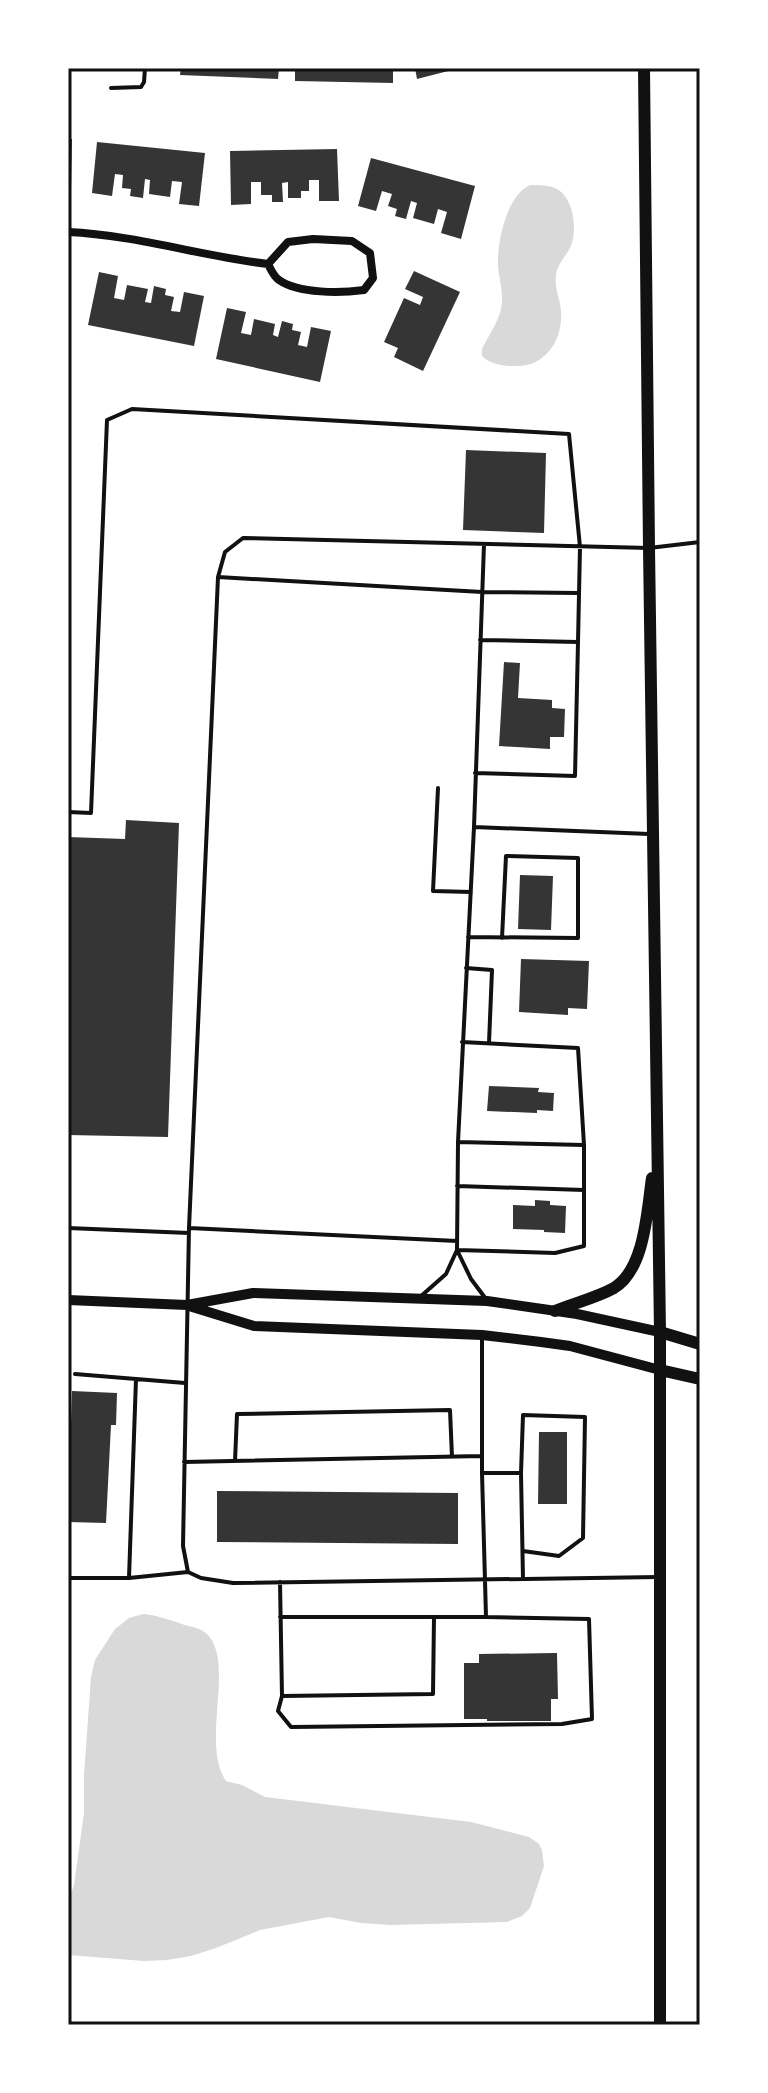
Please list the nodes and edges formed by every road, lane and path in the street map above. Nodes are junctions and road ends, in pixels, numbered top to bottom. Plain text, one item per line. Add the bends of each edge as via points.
1 (145, 68) edge
2 (644, 68) edge
3 (111, 88) dead end
4 (68, 232) edge
5 (268, 264) junction
6 (700, 542) edge
7 (484, 544) junction
8 (580, 547) junction
9 (649, 548) junction
10 (218, 577) junction
11 (482, 592) junction
12 (578, 593) junction
13 (480, 640) junction
14 (578, 642) junction
15 (475, 773) junction
16 (438, 788) dead end
17 (68, 812) edge
18 (474, 827) junction
19 (653, 834) junction
20 (471, 892) junction
21 (468, 937) junction
22 (502, 938) junction
23 (466, 968) junction
24 (462, 1042) junction
25 (489, 1043) junction
26 (458, 1142) junction
27 (658, 1143) junction
28 (584, 1145) junction
29 (457, 1186) junction
30 (584, 1190) junction
31 (68, 1228) edge
32 (189, 1230) junction
33 (457, 1241) junction
34 (457, 1250) junction
35 (418, 1298) junction
36 (68, 1300) edge
37 (487, 1301) junction
38 (187, 1305) junction
39 (555, 1311) junction
40 (660, 1332) junction
41 (482, 1335) junction
42 (700, 1344) edge
43 (660, 1370) junction
44 (75, 1374) dead end
45 (136, 1379) junction
46 (700, 1379) edge
47 (185, 1383) junction
48 (482, 1456) junction
49 (452, 1457) junction
50 (235, 1461) junction
51 (184, 1462) junction
52 (482, 1473) junction
53 (521, 1473) junction
54 (523, 1551) junction
55 (188, 1572) junction
56 (661, 1576) junction
57 (68, 1578) edge
58 (129, 1578) junction
59 (485, 1579) junction
60 (523, 1579) junction
61 (280, 1582) junction
62 (280, 1617) junction
63 (434, 1617) junction
64 (486, 1617) junction
65 (282, 1696) junction
66 (660, 2025) edge

1 - 3 lane via 141,87
2 - 9 main road
4 - 5 street
5 - 5 street via 276,279 292,287 340,293 364,290 373,278 370,253 352,241 288,242
6 - 9 lane
7 - 8 lane
7 - 10 lane via 243,538 225,552
7 - 11 lane
8 - 9 lane
8 - 12 lane
8 - 17 lane via 569,434 132,409 107,420 91,813
9 - 19 main road
10 - 11 lane
10 - 32 lane
11 - 12 lane
11 - 13 lane
12 - 14 lane
13 - 14 lane
13 - 15 lane
14 - 15 lane via 575,776
15 - 18 lane
16 - 20 lane via 433,891
18 - 19 lane
18 - 20 lane
19 - 27 main road
20 - 21 lane
21 - 22 lane
21 - 23 lane
22 - 22 lane via 578,938 578,858 506,856
23 - 24 lane
23 - 25 lane via 492,970
24 - 25 lane
24 - 26 lane
25 - 28 lane via 578,1048
26 - 28 lane
26 - 29 lane
27 - 39 main road via 633,1267 613,1288
27 - 40 main road
28 - 30 lane
29 - 30 lane
29 - 33 lane
30 - 34 lane via 584,1246 555,1253
31 - 32 lane
32 - 33 lane
32 - 38 lane
33 - 34 lane
34 - 35 lane via 446,1274
34 - 37 lane
35 - 37 street
35 - 38 street via 253,1293
36 - 38 street
37 - 39 street
38 - 41 street via 254,1326
38 - 47 lane
39 - 40 street
40 - 42 main road
40 - 43 main road
41 - 43 street via 570,1346
41 - 48 lane
43 - 46 main road
43 - 56 main road
44 - 45 lane
45 - 47 lane
45 - 58 lane
47 - 51 lane
48 - 49 lane
48 - 52 lane
49 - 50 lane
49 - 50 lane via 450,1410 237,1414
50 - 51 lane
51 - 55 lane via 183,1546
52 - 53 lane
52 - 59 lane
53 - 54 lane
53 - 54 lane via 523,1415 585,1417 583,1538 559,1556
54 - 60 lane
55 - 58 lane
55 - 61 lane via 233,1583
56 - 60 lane
56 - 66 main road
57 - 58 lane
59 - 60 lane
59 - 61 lane
59 - 64 lane
61 - 62 lane
62 - 63 lane
62 - 65 lane
63 - 64 lane
63 - 65 lane via 433,1694
64 - 65 lane via 589,1619 592,1719 562,1724 291,1727 278,1711

